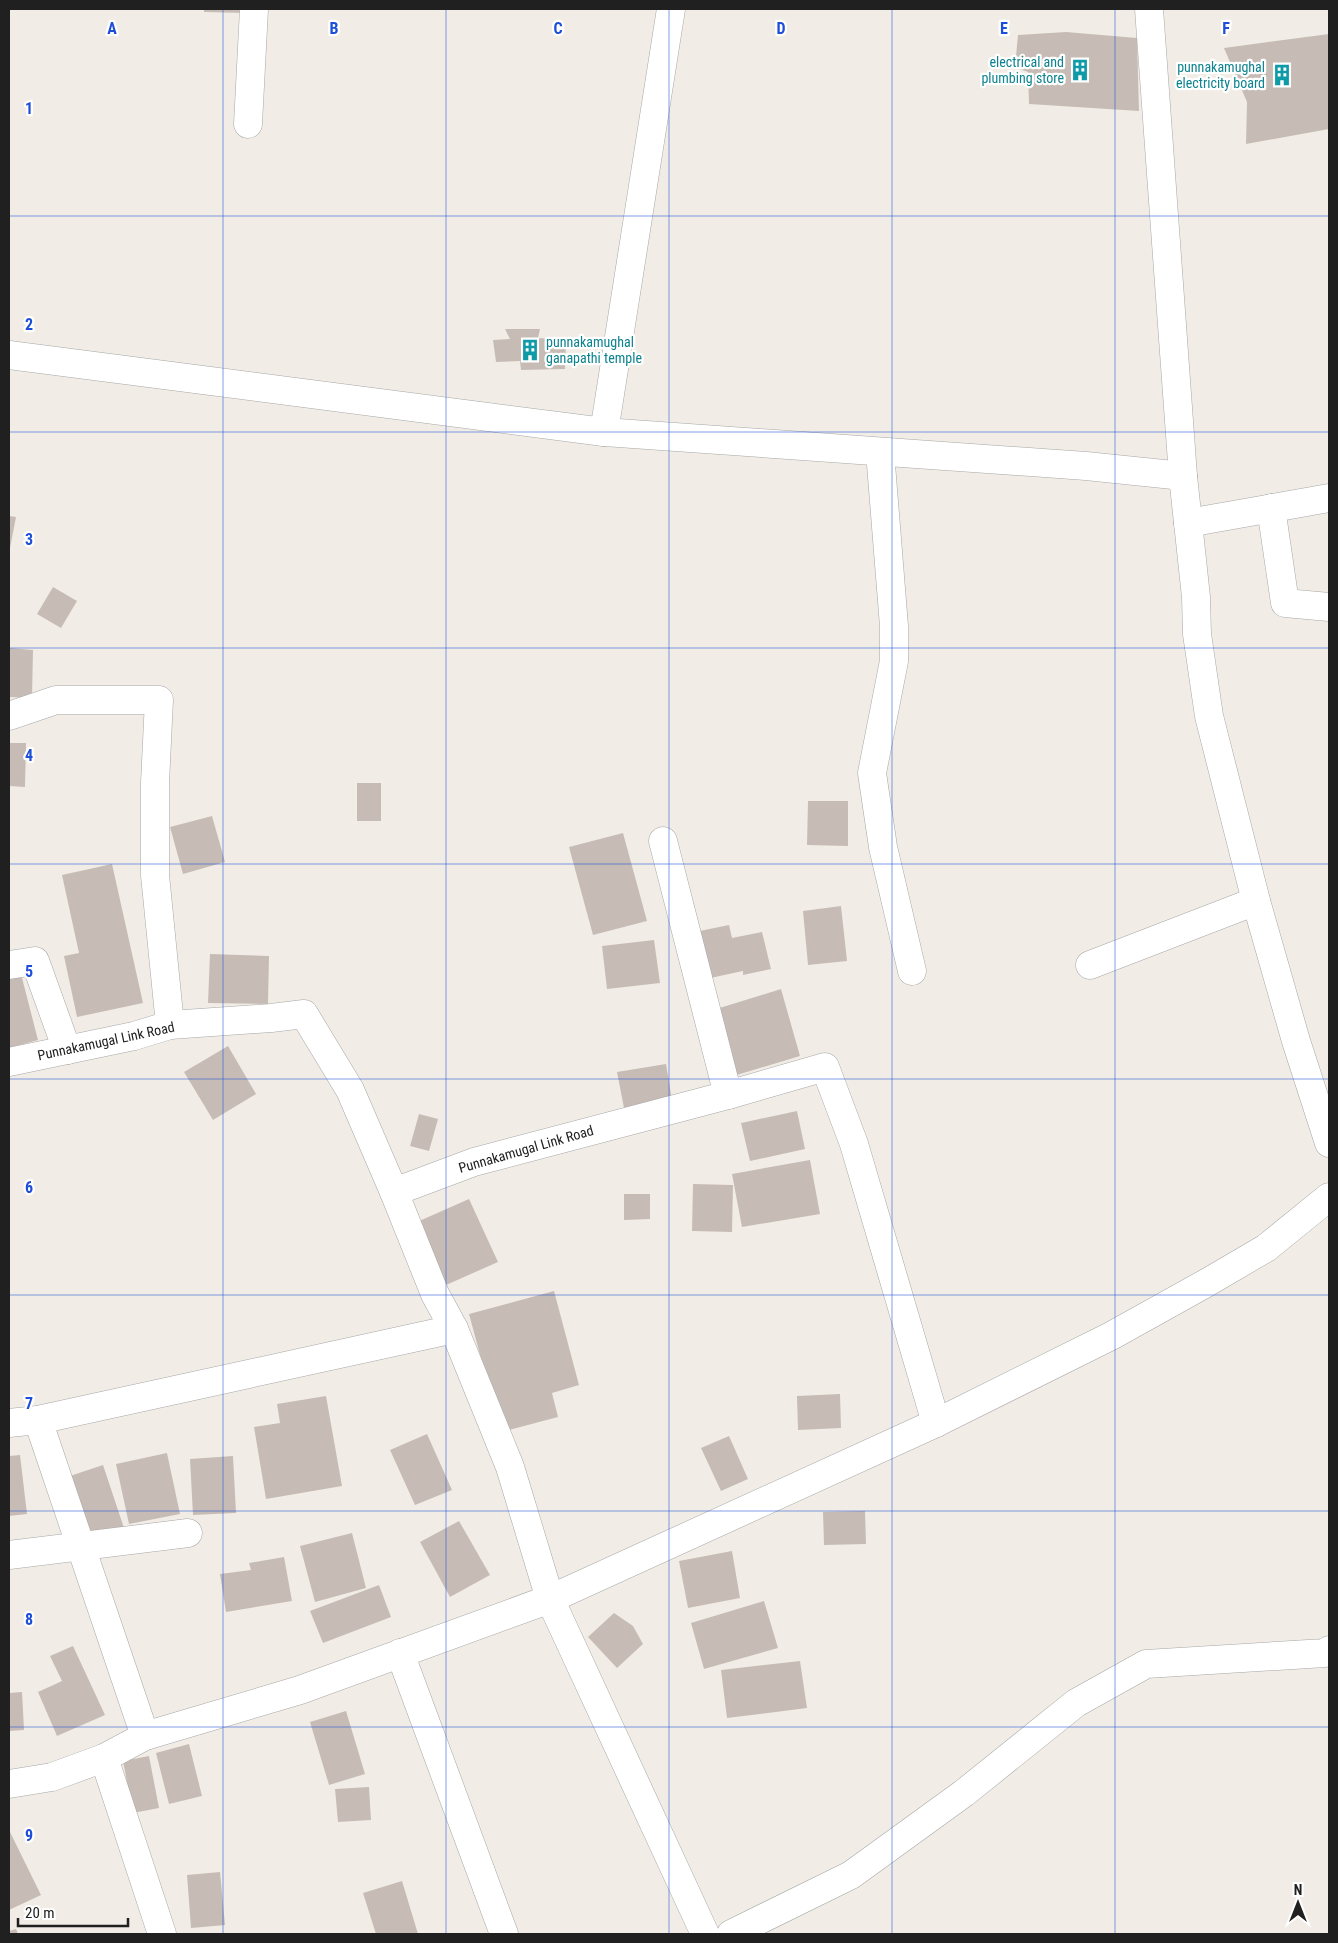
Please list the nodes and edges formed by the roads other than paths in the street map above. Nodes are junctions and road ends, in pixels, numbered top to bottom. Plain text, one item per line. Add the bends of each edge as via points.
1 (254, 9) edge
2 (672, 9) edge
3 (1149, 9) edge
4 (248, 124) dead end
5 (9, 355) edge
6 (604, 432) junction
7 (880, 452) junction
8 (1182, 476) junction
9 (1329, 498) edge
10 (1271, 508) junction
11 (1188, 522) junction
12 (1329, 607) edge
13 (9, 716) edge
14 (664, 841) dead end
15 (1256, 902) junction
16 (1090, 964) dead end
17 (9, 965) edge
18 (912, 971) dead end
19 (170, 1025) junction
20 (66, 1050) junction
21 (9, 1062) edge
22 (728, 1096) junction
23 (1329, 1143) edge
24 (394, 1192) junction
25 (1329, 1197) edge
26 (454, 1330) junction
27 (38, 1420) junction
28 (9, 1423) edge
29 (936, 1424) junction
30 (188, 1533) dead end
31 (80, 1546) junction
32 (9, 1556) edge
33 (550, 1599) junction
34 (400, 1653) junction
35 (1328, 1653) edge
36 (145, 1736) junction
37 (104, 1758) junction
38 (9, 1784) edge
39 (162, 1934) edge
40 (504, 1934) edge
41 (705, 1934) edge
42 (731, 1934) edge

1 - 4 street
2 - 6 street
3 - 8 street
5 - 6 street
6 - 7 street
7 - 8 street
7 - 18 street via 894,661 872,773 882,847
8 - 11 street
9 - 10 street
10 - 11 street
10 - 12 street via 1284,603
11 - 15 street via 1197,634 1209,716
13 - 19 street via 56,700 159,700 155,875
14 - 22 street
15 - 16 street
15 - 23 street
17 - 20 street via 34,962
19 - 20 street, Punnakamugal Link Road
19 - 24 street, Punnakamugal Link Road via 304,1014 350,1090
20 - 21 street, Punnakamugal Link Road
22 - 24 street, Punnakamugal Link Road via 474,1162
22 - 29 street, Punnakamugal Link Road via 825,1067 854,1144
24 - 26 street via 435,1294
25 - 29 street via 1266,1248 1208,1282 1111,1336
26 - 27 street
26 - 33 street via 510,1466
27 - 28 street
27 - 31 street
29 - 33 street
30 - 31 street
31 - 32 street
31 - 36 street
33 - 34 street
33 - 41 street
34 - 36 street via 300,1690
34 - 40 street
35 - 42 street via 1146,1664 1076,1703 964,1793 850,1874
36 - 37 street
37 - 38 street via 52,1777
37 - 39 street

